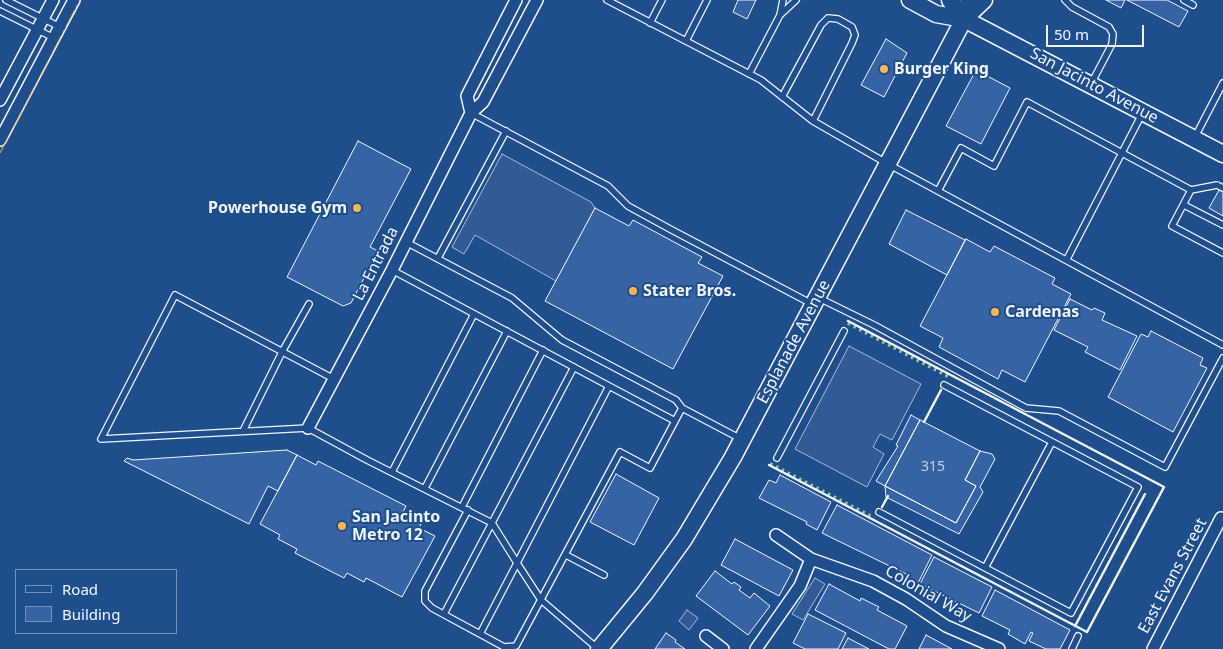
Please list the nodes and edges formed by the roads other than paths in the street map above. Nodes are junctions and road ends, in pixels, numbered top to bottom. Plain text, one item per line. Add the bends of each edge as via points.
1 (6, 0) edge
2 (53, 0) edge
3 (74, 0) edge
4 (516, 0) edge
5 (537, 0) edge
6 (607, 0) edge
7 (662, 0) edge
8 (707, 0) edge
9 (783, 0) edge
10 (796, 0) edge
11 (910, 0) edge
12 (950, 0) edge
13 (969, 0) edge
14 (984, 0) edge
15 (1065, 0) edge
16 (1184, 0) edge
17 (620, 3) edge
18 (1193, 5) dead end
19 (0, 12) edge
20 (780, 15) junction
21 (44, 19) junction
22 (964, 19) junction
23 (650, 23) junction
24 (60, 27) junction
25 (38, 30) junction
26 (54, 38) junction
27 (686, 41) junction
28 (749, 74) junction
29 (1091, 85) junction
30 (1223, 85) edge
31 (782, 97) junction
32 (0, 100) edge
33 (1143, 112) junction
34 (471, 113) junction
35 (813, 121) junction
36 (506, 132) junction
37 (1194, 138) junction
38 (0, 140) edge
39 (1122, 154) junction
40 (1223, 154) edge
41 (888, 164) junction
42 (1223, 188) edge
43 (1191, 190) junction
44 (938, 191) junction
45 (1184, 205) junction
46 (1223, 225) edge
47 (406, 242) junction
48 (1223, 253) edge
49 (438, 258) junction
50 (1067, 259) junction
51 (392, 270) junction
52 (816, 301) junction
53 (309, 304) dead end
54 (474, 314) junction
55 (507, 331) junction
56 (844, 331) dead end
57 (1223, 345) edge
58 (543, 350) junction
59 (282, 352) junction
60 (1223, 358) edge
61 (574, 367) junction
62 (334, 379) junction
63 (944, 384) dead end
64 (609, 386) junction
65 (682, 408) junction
66 (675, 421) junction
67 (308, 428) junction
68 (243, 431) junction
69 (742, 440) junction
70 (1052, 442) junction
71 (777, 458) dead end
72 (392, 472) junction
73 (425, 488) junction
74 (462, 507) junction
75 (468, 510) junction
76 (879, 512) dead end
77 (1222, 518) edge
78 (492, 523) junction
79 (776, 535) dead end
80 (566, 555) junction
81 (811, 559) junction
82 (517, 563) junction
83 (986, 568) junction
84 (604, 575) dead end
85 (541, 600) junction
86 (444, 614) junction
87 (480, 634) junction
88 (706, 636) dead end
89 (1078, 636) dead end
90 (758, 648) edge
91 (598, 649) edge
92 (723, 649) edge
93 (1000, 649) edge
94 (1072, 649) edge
95 (1153, 649) edge

1 - 21 lane
2 - 21 street
3 - 24 street
4 - 34 street, La Entrada via 467,96
5 - 34 street, La Entrada via 483,102
6 - 17 lane
7 - 23 lane
8 - 27 lane
9 - 20 lane
10 - 20 lane
11 - 22 main road, San Jacinto Avenue via 936,14
12 - 22 main road, San Jacinto Avenue
13 - 22 main road, Esplanade Avenue
14 - 22 main road, Esplanade Avenue
15 - 29 lane via 1110,27 1113,34 1112,44
16 - 18 lane
17 - 23 lane
19 - 25 lane
20 - 28 lane
21 - 24 lane
21 - 25 street
22 - 29 main road, San Jacinto Avenue
22 - 41 main road, Esplanade Avenue
23 - 27 lane
24 - 26 street
25 - 26 lane
25 - 32 street
26 - 38 street
27 - 28 lane
28 - 31 lane
29 - 33 main road, San Jacinto Avenue
30 - 37 lane
31 - 35 lane
31 - 35 lane via 821,25 828,18 838,19 852,27 855,34 852,43
33 - 37 main road, San Jacinto Avenue
33 - 39 lane
34 - 36 lane
34 - 47 street, La Entrada
35 - 41 lane
36 - 49 lane
36 - 52 lane via 608,186 628,206
37 - 40 main road, San Jacinto Avenue
39 - 43 lane
39 - 44 lane via 1027,102 994,166 961,148
39 - 50 lane
41 - 44 lane
41 - 52 main road, Esplanade Avenue
42 - 43 lane via 1217,185
43 - 45 lane
44 - 50 lane
45 - 46 lane
45 - 48 lane via 1172,226
47 - 49 lane
47 - 51 street, La Entrada
49 - 65 lane via 512,298 562,340 676,400
50 - 57 lane
51 - 54 lane
51 - 62 street, La Entrada
52 - 60 lane via 874,325 1026,408 1059,411 1165,467
52 - 69 main road, Esplanade Avenue
53 - 59 lane
54 - 55 lane
54 - 72 lane
55 - 58 lane
55 - 73 lane
56 - 71 lane
58 - 61 lane
58 - 74 lane
59 - 62 lane
59 - 68 lane
59 - 68 lane via 175,295 102,439
61 - 64 lane
61 - 78 lane
62 - 67 street, La Entrada
63 - 70 lane
64 - 66 lane
64 - 82 lane
65 - 66 lane
65 - 69 lane
66 - 80 lane via 650,468 620,452
67 - 68 lane
67 - 72 lane
69 - 91 main road, Esplanade Avenue via 684,538 645,593
70 - 83 lane
70 - 83 lane via 1138,487 1072,613
72 - 73 lane
73 - 74 lane
74 - 75 lane
75 - 78 lane
75 - 86 lane via 425,591 425,600
76 - 83 lane
77 - 95 street, East Evans Street
78 - 82 lane
78 - 86 lane
79 - 81 street, Colonial Way
80 - 84 lane
80 - 85 lane
81 - 90 street via 800,586
81 - 93 street, Colonial Way via 873,581 946,626
82 - 85 lane
82 - 87 lane
85 - 87 lane via 516,646 504,646
85 - 91 lane
86 - 87 lane
88 - 92 street
89 - 94 lane

